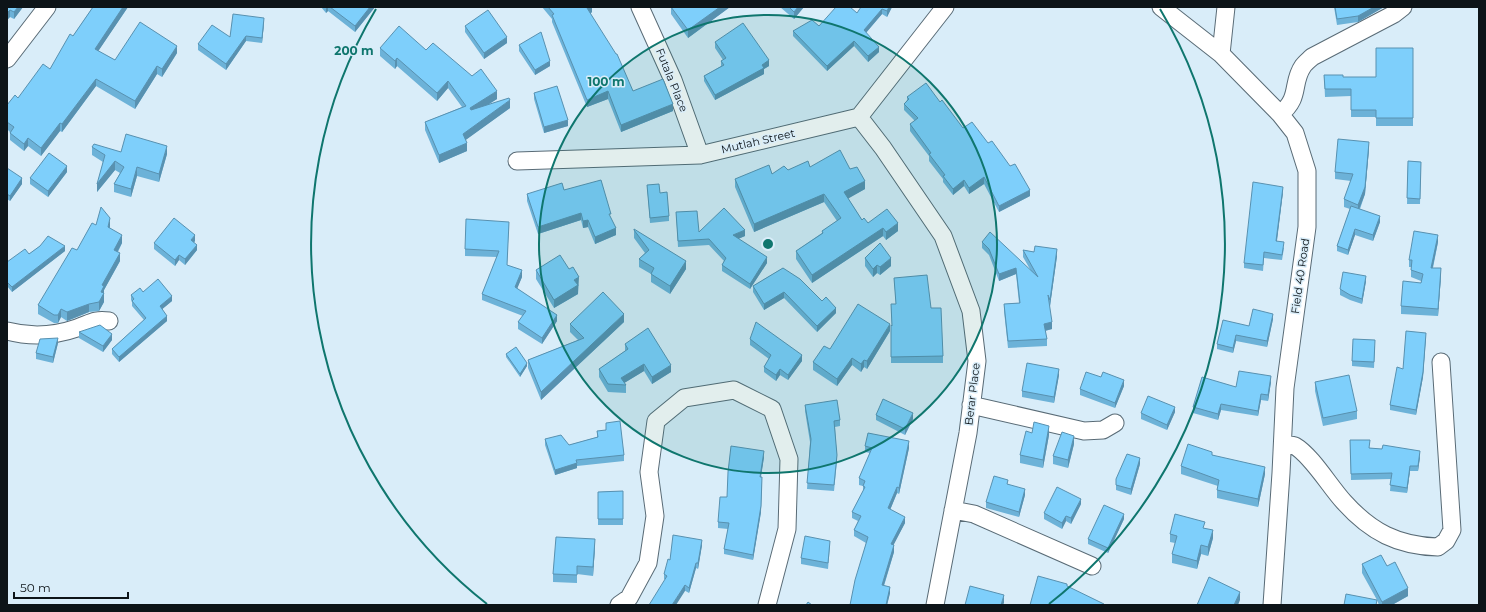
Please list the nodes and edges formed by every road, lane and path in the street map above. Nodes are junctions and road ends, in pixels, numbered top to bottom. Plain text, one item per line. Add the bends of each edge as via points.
1 (47, 7) edge
2 (640, 7) edge
3 (945, 7) edge
4 (1161, 7) edge
5 (1226, 7) edge
6 (1403, 7) edge
7 (1221, 54) junction
8 (7, 59) edge
9 (1280, 114) junction
10 (859, 117) junction
11 (700, 155) junction
12 (517, 161) dead end
13 (109, 321) dead end
14 (7, 331) edge
15 (1441, 362) dead end
16 (971, 405) junction
17 (1115, 423) dead end
18 (1283, 444) junction
19 (953, 510) junction
20 (1092, 566) dead end
21 (619, 605) edge
22 (767, 605) edge
23 (935, 605) edge
24 (1272, 605) edge

1 - 8 street
2 - 11 street, Futala Place via 673,80
3 - 10 street
4 - 7 street, Field 40 Road
5 - 7 street
6 - 9 street via 1312,57 1302,67 1289,107
7 - 9 street, Field 40 Road
9 - 18 street, Field 40 Road via 1295,133 1307,171 1307,227 1285,388
10 - 11 street, Mutlah Street
10 - 16 street, Berar Place via 944,236 971,311 977,361
11 - 12 street, Mutlah Street
13 - 14 street via 99,320 77,328 42,335 23,336
15 - 18 street via 1452,530 1446,541 1438,547 1419,546 1385,536 1368,525 1344,502 1307,456 1294,446
16 - 17 street via 1084,430 1103,430
16 - 19 street, Berar Place
18 - 24 street, Field 40 Road
19 - 20 street via 974,514
19 - 23 street, Berar Place
21 - 22 street via 629,598 648,563 656,516 649,472 656,421 684,398 734,390 772,409 789,459 787,529

